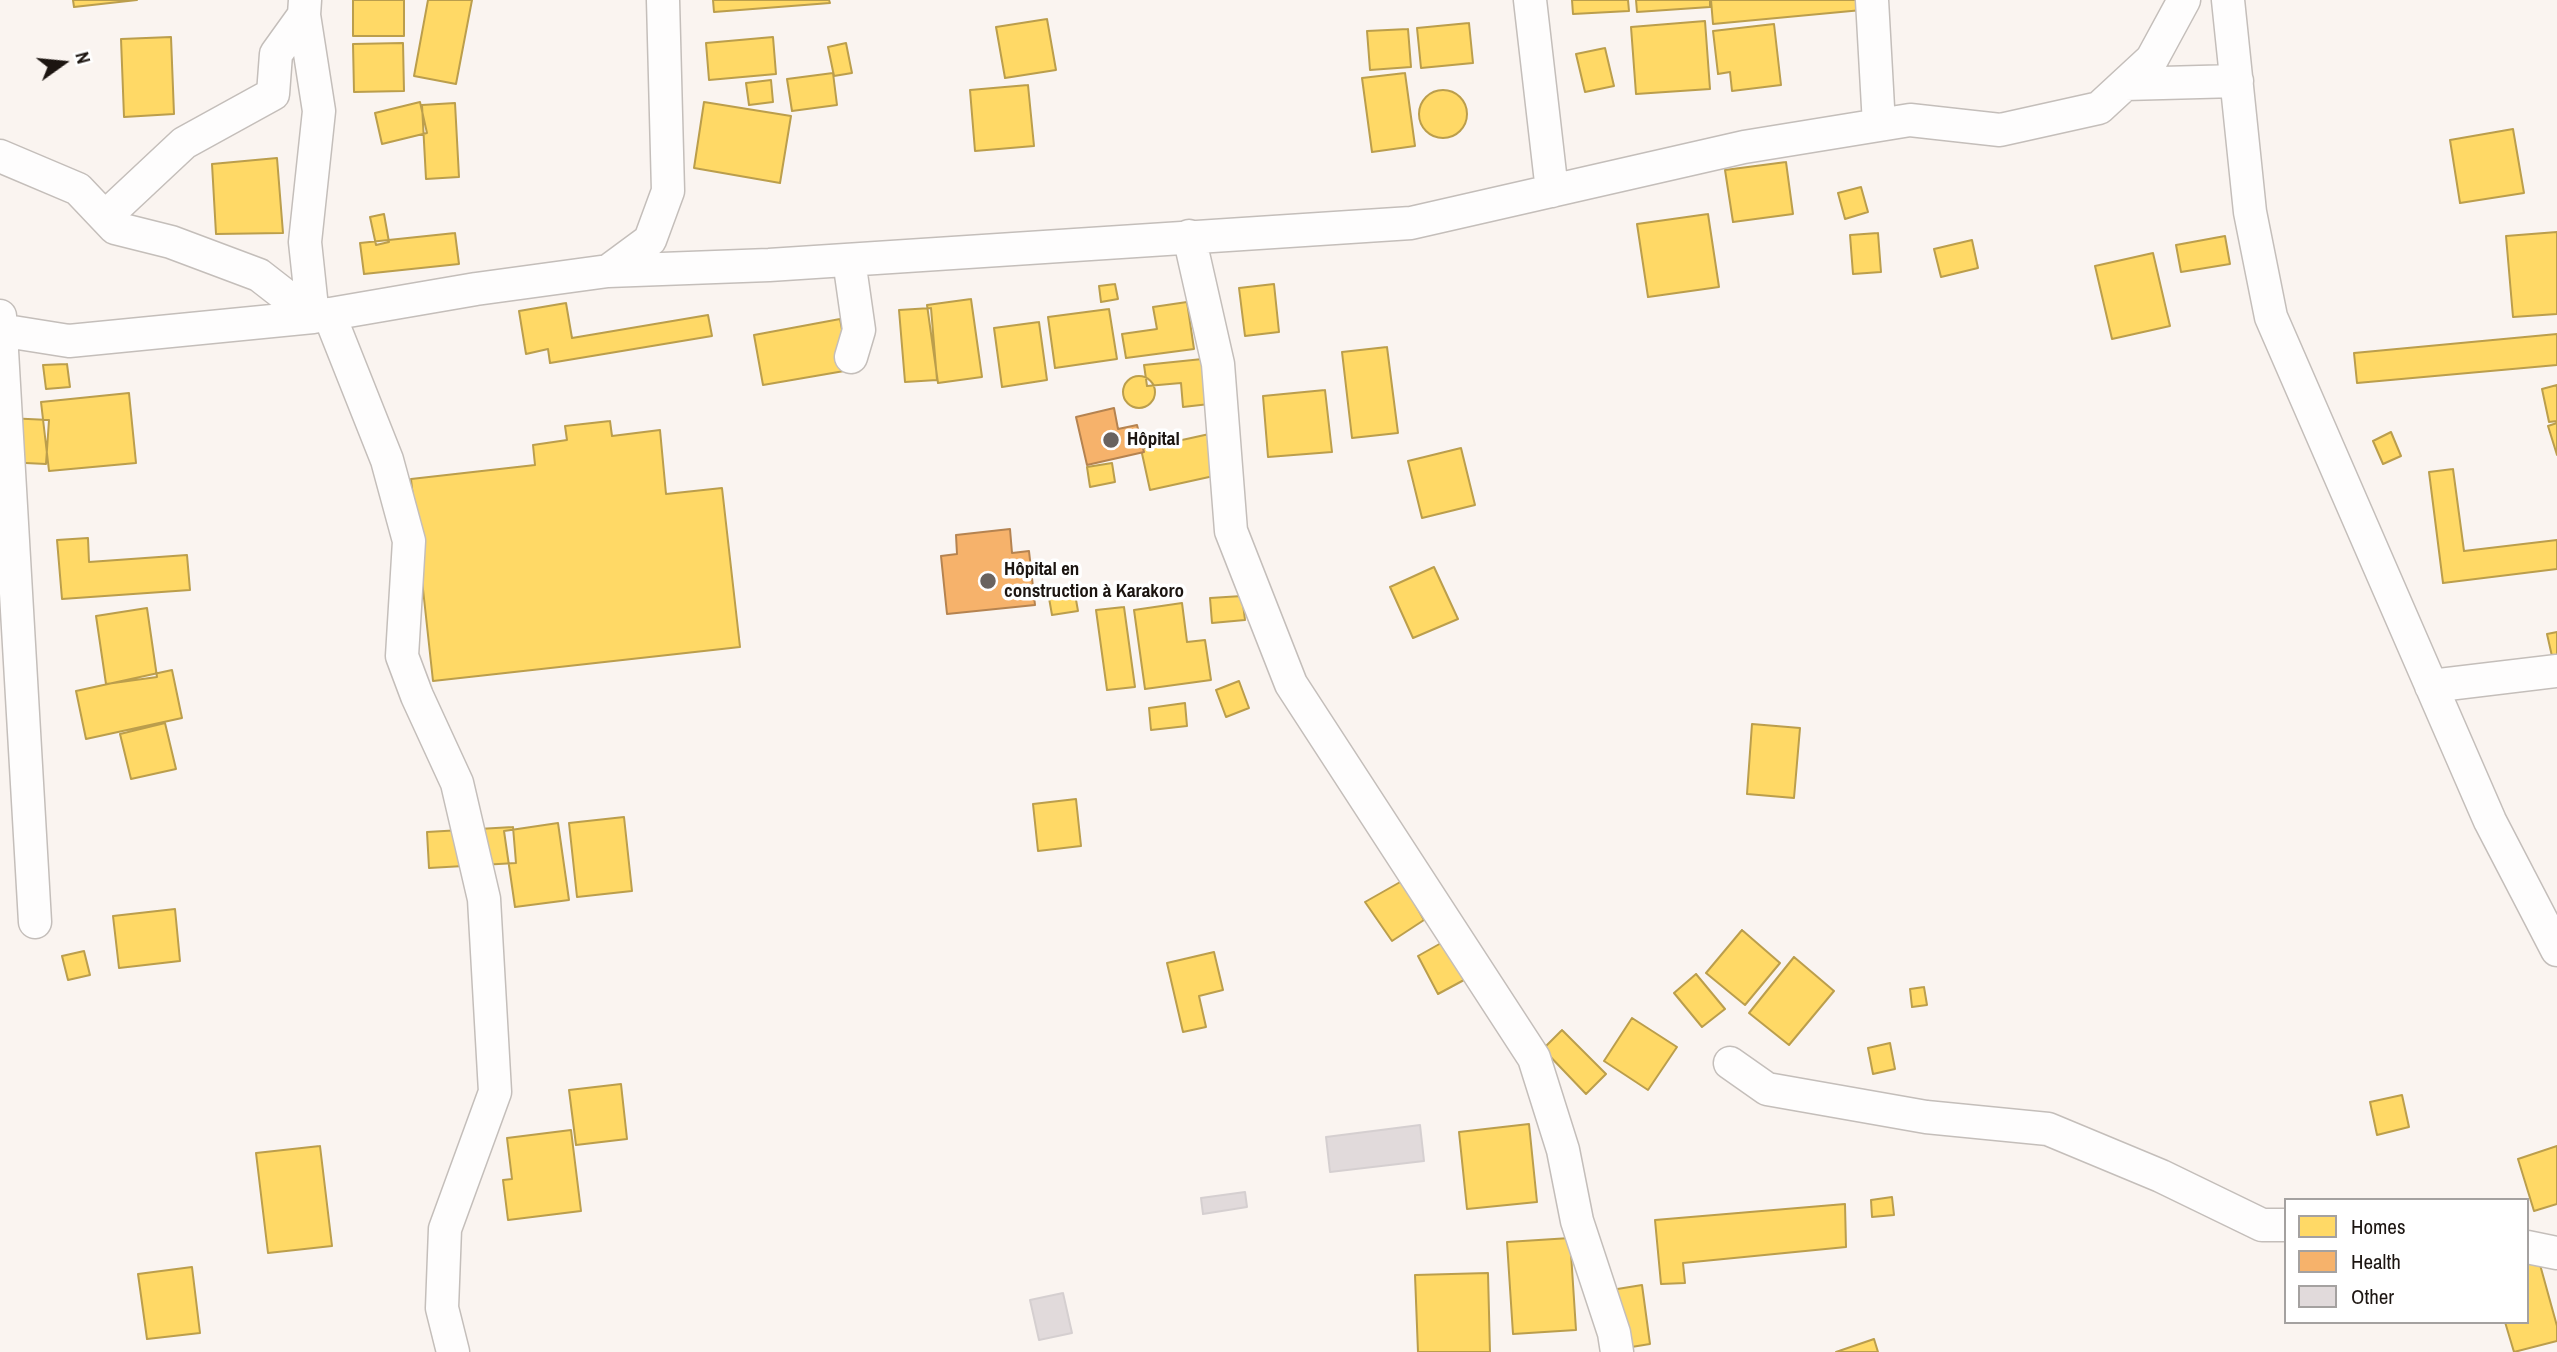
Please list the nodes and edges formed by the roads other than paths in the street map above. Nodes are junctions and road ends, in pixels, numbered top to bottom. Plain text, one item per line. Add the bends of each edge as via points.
1 (663, 0) edge
2 (1530, 0) edge
3 (1872, 0) edge
4 (2184, 0) edge
5 (2228, 0) edge
6 (305, 7) edge
7 (2237, 81) junction
8 (2125, 84) junction
9 (1879, 125) junction
10 (0, 156) edge
11 (1552, 191) junction
12 (105, 218) junction
13 (1189, 236) junction
14 (849, 260) junction
15 (608, 271) junction
16 (321, 315) junction
17 (0, 316) edge
18 (0, 330) edge
19 (851, 357) dead end
20 (2557, 671) edge
21 (2431, 686) junction
22 (35, 922) dead end
23 (2557, 950) edge
24 (1730, 1063) dead end
25 (2284, 1225) edge
26 (2529, 1247) edge
27 (2557, 1253) edge
28 (453, 1352) edge
29 (1617, 1352) edge

1 - 15 street via 668,191 650,240
2 - 11 street
3 - 9 street
4 - 8 street via 2152,60
5 - 7 street
6 - 12 street via 276,54 273,94 184,143
6 - 16 street via 319,110 304,242
7 - 8 street
7 - 21 street via 2250,212 2271,317
8 - 9 street via 2099,108 2000,130 1910,120
9 - 11 street via 1744,147
10 - 12 street via 78,188
11 - 13 street via 1411,223
12 - 16 street via 115,228 171,242 259,275
13 - 14 street
13 - 29 street via 1217,364 1231,531 1291,684 1534,1058
14 - 15 street
14 - 19 street via 859,330
15 - 16 street
16 - 18 street via 69,341
16 - 28 street via 387,460 410,541 402,656 457,783 484,899 495,1093 445,1229 442,1308
17 - 18 street
18 - 22 street
20 - 21 street
21 - 23 street via 2490,821
24 - 25 street via 1767,1089 1926,1117 2048,1129 2262,1225
26 - 27 street

